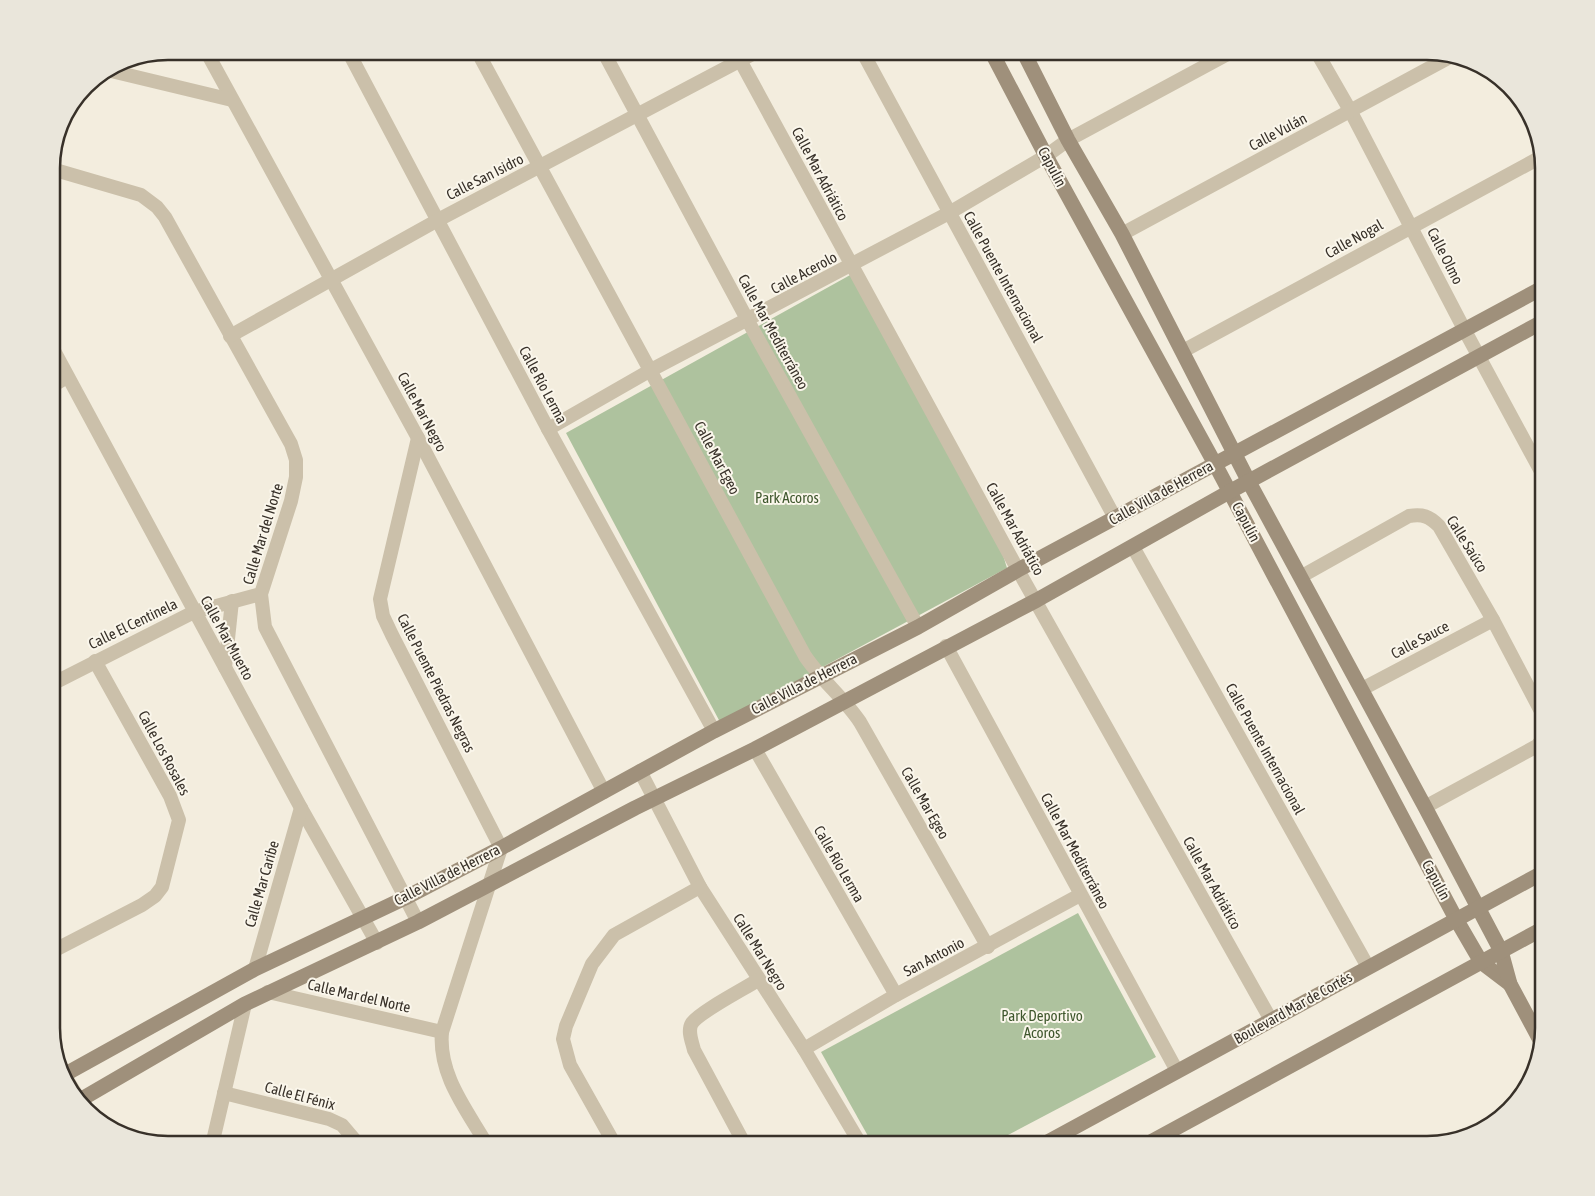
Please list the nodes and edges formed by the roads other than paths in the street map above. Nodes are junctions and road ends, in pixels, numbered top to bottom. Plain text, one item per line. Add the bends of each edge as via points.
1 (211, 60) edge
2 (353, 60) edge
3 (482, 60) edge
4 (608, 60) edge
5 (731, 60) edge
6 (740, 60) edge
7 (867, 60) edge
8 (996, 60) edge
9 (1028, 60) edge
10 (1216, 60) edge
11 (1321, 60) edge
12 (1442, 61) edge
13 (117, 73) edge
14 (232, 100) junction
15 (1351, 112) junction
16 (638, 116) junction
17 (1068, 140) junction
18 (1046, 156) junction
19 (1534, 160) edge
20 (540, 167) junction
21 (60, 171) edge
22 (949, 213) junction
23 (438, 220) junction
24 (1412, 226) junction
25 (1122, 234) junction
26 (851, 267) junction
27 (331, 279) junction
28 (1535, 292) edge
29 (748, 321) junction
30 (1535, 326) edge
31 (1464, 329) junction
32 (230, 336) junction
33 (1183, 351) junction
34 (1478, 356) junction
35 (60, 363) edge
36 (651, 370) junction
37 (67, 377) junction
38 (60, 381) edge
39 (548, 430) junction
40 (418, 438) junction
41 (1235, 453) junction
42 (1535, 460) edge
43 (1214, 464) junction
44 (1249, 482) junction
45 (1229, 492) junction
46 (1115, 518) junction
47 (1134, 547) junction
48 (1018, 570) junction
49 (1302, 576) junction
50 (261, 594) junction
51 (1037, 600) junction
52 (232, 601) junction
53 (194, 612) junction
54 (1493, 620) junction
55 (918, 626) junction
56 (946, 646) junction
57 (94, 661) junction
58 (225, 667) junction
59 (819, 676) junction
60 (60, 680) edge
61 (1362, 689) junction
62 (1535, 700) edge
63 (845, 702) junction
64 (714, 731) junction
65 (1535, 747) edge
66 (755, 750) junction
67 (640, 771) junction
68 (604, 792) junction
69 (655, 799) junction
70 (1426, 807) junction
71 (301, 808) junction
72 (501, 848) junction
73 (1535, 877) edge
74 (490, 884) junction
75 (700, 887) junction
76 (1080, 895) junction
77 (405, 898) junction
78 (1478, 908) junction
79 (362, 918) junction
80 (1456, 919) junction
81 (418, 922) junction
82 (1535, 933) edge
83 (377, 943) junction
84 (988, 947) junction
85 (60, 948) edge
86 (1501, 951) junction
87 (1481, 962) junction
88 (1368, 967) junction
89 (255, 969) junction
90 (758, 980) junction
91 (1510, 984) junction
92 (268, 992) junction
93 (896, 995) junction
94 (245, 1004) junction
95 (1270, 1020) junction
96 (1535, 1030) edge
97 (442, 1032) junction
98 (804, 1049) junction
99 (69, 1070) edge
100 (1177, 1071) junction
101 (224, 1093) junction
102 (85, 1097) edge
103 (214, 1136) edge
104 (351, 1136) edge
105 (482, 1136) edge
106 (610, 1136) edge
107 (740, 1136) edge
108 (856, 1136) edge
109 (1058, 1136) edge
110 (1162, 1136) edge

1 - 14 street, Calle Mar Negro
2 - 23 street, Calle Río Lerma
3 - 20 street, Calle Mar Egeo
4 - 16 street, Calle Mar Mediterráneo
5 - 16 street, Calle San Isidro
6 - 26 street, Calle Mar Adriático
7 - 22 street, Calle Puente Internacional
8 - 18 street, Capulín
9 - 17 street, Capulín
10 - 17 street
11 - 15 street, Calle Olmo
12 - 15 street, Calle Vulán
13 - 14 street
14 - 27 street, Calle Mar Negro
15 - 24 street, Calle Olmo
15 - 25 street, Calle Vulán
16 - 20 street, Calle San Isidro
16 - 29 street, Calle Mar Mediterráneo
17 - 18 street, Calle Acerolo
17 - 25 street, Capulín
18 - 22 street, Calle Acerolo
18 - 43 street, Capulín
19 - 24 street, Calle Nogal
20 - 23 street, Calle San Isidro
20 - 36 street, Calle Mar Egeo
21 - 32 street, Calle Mar del Norte via 141,195 157,207
22 - 26 street, Calle Acerolo
22 - 46 street, Calle Puente Internacional
23 - 27 street, Calle San Isidro
23 - 39 street, Calle Río Lerma
24 - 31 street, Calle Olmo
24 - 33 street, Calle Nogal
25 - 33 street, Capulín
26 - 29 street, Calle Acerolo
26 - 48 street, Calle Mar Adriático
27 - 32 street, Calle San Isidro
27 - 40 street, Calle Mar Negro
28 - 31 street, Calle Villa de Herrera
29 - 36 street, Calle Acerolo
29 - 55 street, Calle Mar Mediterráneo
30 - 34 street, Calle Villa de Herrera
31 - 34 street, Calle Olmo
31 - 41 street, Calle Villa de Herrera
32 - 50 street, Calle Mar del Norte via 291,444 296,460 291,500
33 - 41 street, Capulín
34 - 42 street, Calle Olmo
34 - 44 street, Calle Villa de Herrera
35 - 37 street, Calle Mar Muerto
36 - 39 street, Calle Acerolo
36 - 59 street, Calle Mar Egeo via 805,656
37 - 38 street
37 - 53 street, Calle Mar Muerto
39 - 64 street, Calle Río Lerma
40 - 68 street, Calle Mar Negro
40 - 72 street, Calle Puente Piedras Negras via 383,581 380,599 383,616
41 - 43 street, Calle Villa de Herrera
41 - 44 street, Capulín
43 - 45 street, Capulín
43 - 46 street, Calle Villa de Herrera
44 - 45 street, Calle Villa de Herrera
44 - 49 street, Capulín
45 - 47 street, Calle Villa de Herrera
45 - 80 street, Capulín
46 - 48 street, Calle Villa de Herrera
47 - 51 street, Calle Villa de Herrera
47 - 88 street, Calle Puente Internacional
48 - 51 street, Calle Mar Adriático
48 - 55 street, Calle Villa de Herrera
49 - 54 street, Calle Saúco via 1409,516 1421,514 1439,526
49 - 61 street, Capulín
50 - 52 street, Calle El Centinela
50 - 77 street, Calle Mar del Norte via 265,627
51 - 56 street, Calle Villa de Herrera
51 - 95 street, Calle Mar Adriático
52 - 53 street, Calle El Centinela
52 - 58 street
53 - 57 street, Calle El Centinela
53 - 58 street, Calle Mar Muerto
54 - 61 street, Calle Sauce
54 - 62 street, Calle Saúco
55 - 59 street, Calle Villa de Herrera
56 - 63 street, Calle Villa de Herrera
56 - 76 street, Calle Mar Mediterráneo
57 - 60 street, Calle El Centinela
57 - 85 street, Calle Los Rosales via 170,796 178,820 177,831 165,878 155,896
58 - 71 street, Calle Mar Muerto
59 - 63 street, Calle Mar Egeo
59 - 64 street, Calle Villa de Herrera
61 - 70 street, Capulín
63 - 66 street, Calle Villa de Herrera
63 - 84 street, Calle Mar Egeo via 860,722
64 - 67 street, Calle Villa de Herrera
65 - 70 street
66 - 69 street, Calle Villa de Herrera
66 - 93 street, Calle Río Lerma
67 - 68 street, Calle Villa de Herrera
67 - 69 street, Calle Mar Negro
68 - 72 street, Calle Villa de Herrera
69 - 74 street, Calle Villa de Herrera
69 - 75 street, Calle Mar Negro
70 - 78 street, Capulín
71 - 79 street, Calle Mar Muerto
71 - 89 street, Calle Mar Caribe
72 - 74 street
72 - 77 street, Calle Villa de Herrera
73 - 78 street, Boulevard Mar de Cortés
74 - 81 street, Calle Villa de Herrera
74 - 97 street
75 - 90 street, Calle Mar Negro
75 - 106 street via 614,935 592,964 566,1026 563,1039 570,1065
76 - 84 street, San Antonio
76 - 100 street, Calle Mar Mediterráneo
77 - 79 street, Calle Villa de Herrera
77 - 81 street, Calle Mar del Norte
78 - 80 street, Boulevard Mar de Cortés
78 - 86 street, Capulín
79 - 83 street, Calle Mar Muerto
79 - 89 street, Calle Villa de Herrera
80 - 87 street, Capulín
80 - 88 street, Boulevard Mar de Cortés
81 - 83 street, Calle Villa de Herrera
82 - 86 street
83 - 92 street, Calle Villa de Herrera
84 - 93 street, San Antonio
86 - 87 street
86 - 91 street, Capulín
87 - 91 street, Capulín
87 - 110 street
88 - 95 street, Boulevard Mar de Cortés
89 - 99 street, Calle Villa de Herrera
90 - 98 street, Calle Mar Negro
90 - 107 street via 702,1015 692,1024 689,1034 694,1050
91 - 96 street, Capulín
92 - 94 street, Calle Villa de Herrera
92 - 97 street, Calle Mar del Norte
93 - 98 street, San Antonio
94 - 101 street
94 - 102 street, Calle Villa de Herrera
95 - 100 street, Boulevard Mar de Cortés
97 - 105 street via 442,1061
98 - 108 street, Calle Mar Negro
100 - 109 street, Boulevard Mar de Cortés
101 - 103 street
101 - 104 street, Calle El Fénix via 329,1119

